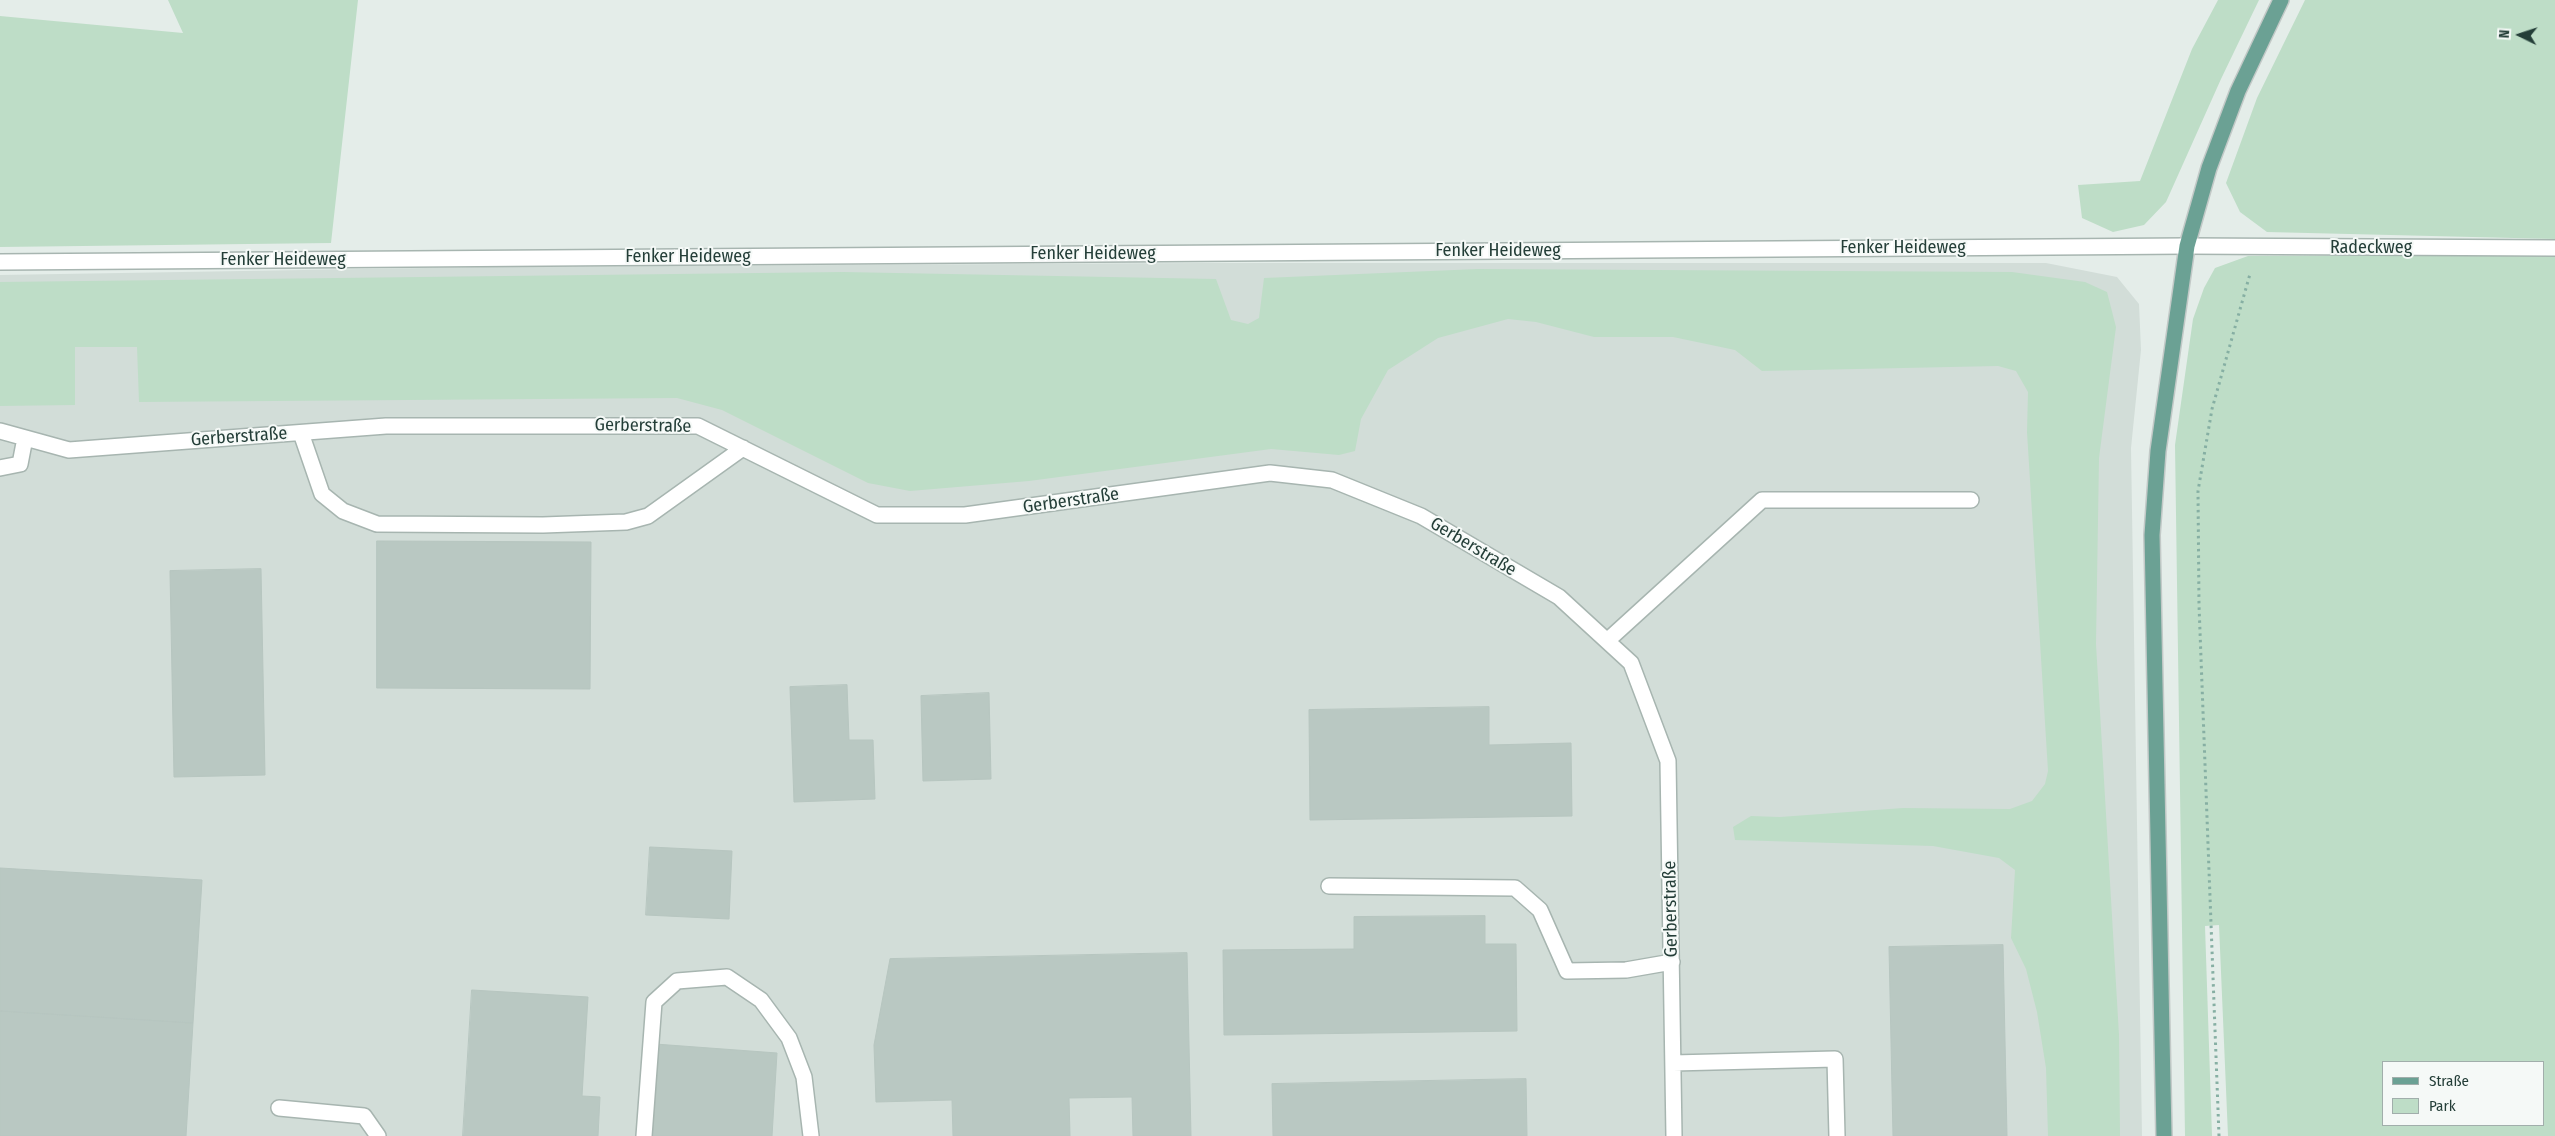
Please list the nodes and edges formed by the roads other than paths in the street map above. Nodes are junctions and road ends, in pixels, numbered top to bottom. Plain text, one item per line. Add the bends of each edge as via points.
1 (2281, 0) edge
2 (2187, 246) junction
3 (2555, 248) edge
4 (0, 262) edge
5 (0, 432) edge
6 (301, 433) junction
7 (25, 438) junction
8 (743, 448) junction
9 (0, 468) edge
10 (1971, 500) dead end
11 (1607, 641) junction
12 (1329, 886) dead end
13 (1672, 962) junction
14 (1673, 1063) junction
15 (279, 1108) dead end
16 (378, 1136) edge
17 (644, 1136) edge
18 (811, 1136) edge
19 (1674, 1136) edge
20 (1836, 1136) edge
21 (2164, 1136) edge

1 - 2 main road via 2238,91 2209,168
2 - 3 street, Radeckweg
2 - 4 street, Fenker Heideweg
2 - 21 main road via 2158,450 2152,535
5 - 7 street, Gerberstraße
6 - 7 street, Gerberstraße via 69,450
6 - 8 street, Gerberstraße via 386,426 698,426
6 - 8 street via 322,494 343,511 377,524 626,522 648,516
7 - 9 street via 20,464
8 - 11 street, Gerberstraße via 877,515 965,515 1270,473 1332,480 1430,521 1559,597
10 - 11 street via 1762,500
11 - 13 street, Gerberstraße via 1631,663 1668,761
12 - 13 street via 1515,888 1540,910 1567,971 1626,970
13 - 14 street, Gerberstraße
14 - 19 street, Gerberstraße
14 - 20 street via 1835,1059
15 - 16 street via 364,1116
17 - 18 street via 654,1002 677,981 727,977 761,1000 789,1038 804,1077

